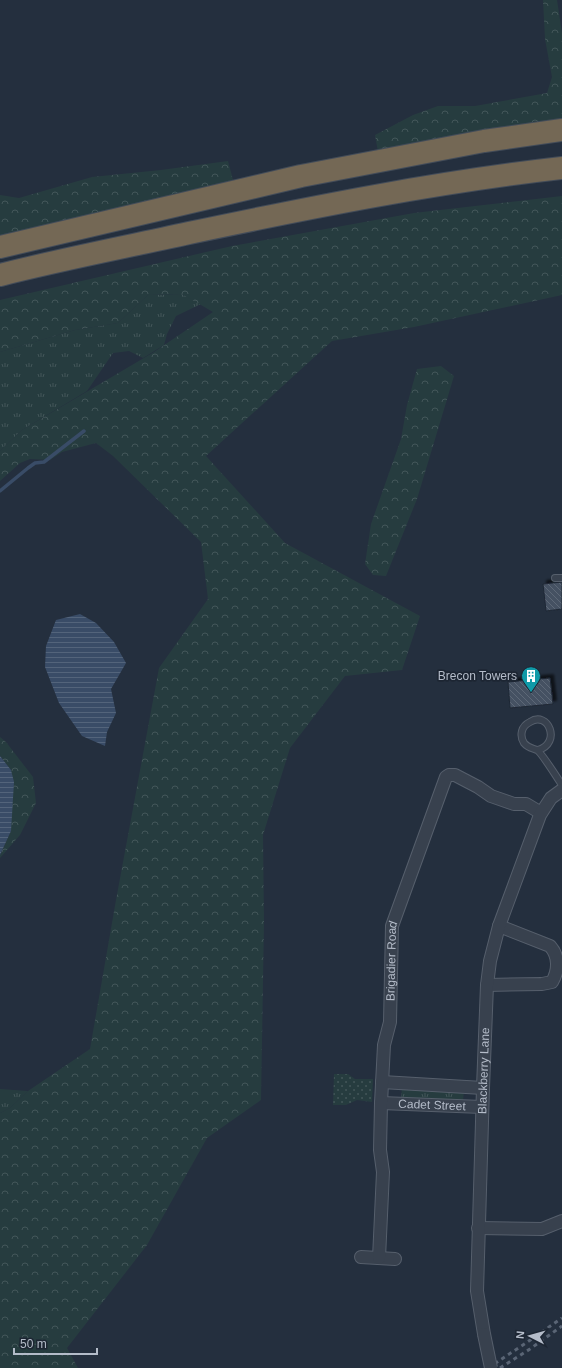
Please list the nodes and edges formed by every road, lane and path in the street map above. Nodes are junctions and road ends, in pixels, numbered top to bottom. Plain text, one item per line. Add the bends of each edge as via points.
1 (562, 130) edge
2 (562, 168) edge
3 (0, 247) edge
4 (0, 275) edge
5 (555, 578) dead end
6 (562, 578) edge
7 (538, 750) junction
8 (562, 785) edge
9 (562, 790) edge
10 (541, 813) junction
11 (499, 926) junction
12 (487, 984) junction
13 (382, 1082) junction
14 (483, 1088) junction
15 (381, 1103) junction
16 (482, 1108) junction
17 (562, 1221) edge
18 (478, 1228) junction
19 (361, 1257) dead end
20 (379, 1258) junction
21 (395, 1259) dead end
22 (491, 1368) edge

1 - 3 highway via 484,141 302,176
2 - 4 highway via 430,186 306,208
5 - 6 lane
7 - 7 lane via 528,747 522,735 524,726 536,719 548,724 552,733 550,743
7 - 8 lane
9 - 10 street, Blackberry Lane via 551,798
10 - 11 street, Blackberry Lane
10 - 13 street, Brigadier Road via 526,804 514,804 491,796 455,775 446,777 392,926 390,1022 384,1045
11 - 12 street, Blackberry Lane via 491,951
11 - 12 street via 550,946 557,960 555,975 552,982 542,984
12 - 14 street, Blackberry Lane
13 - 14 street, Cadet Street
13 - 15 street, Brigadier Road
14 - 16 street, Blackberry Lane
15 - 16 street, Cadet Street
15 - 20 street, Brigadier Road via 380,1150 383,1172
16 - 18 street, Blackberry Lane
17 - 18 street via 542,1228
18 - 22 street, Blackberry Lane, bridge via 476,1291
19 - 20 street
20 - 21 street

